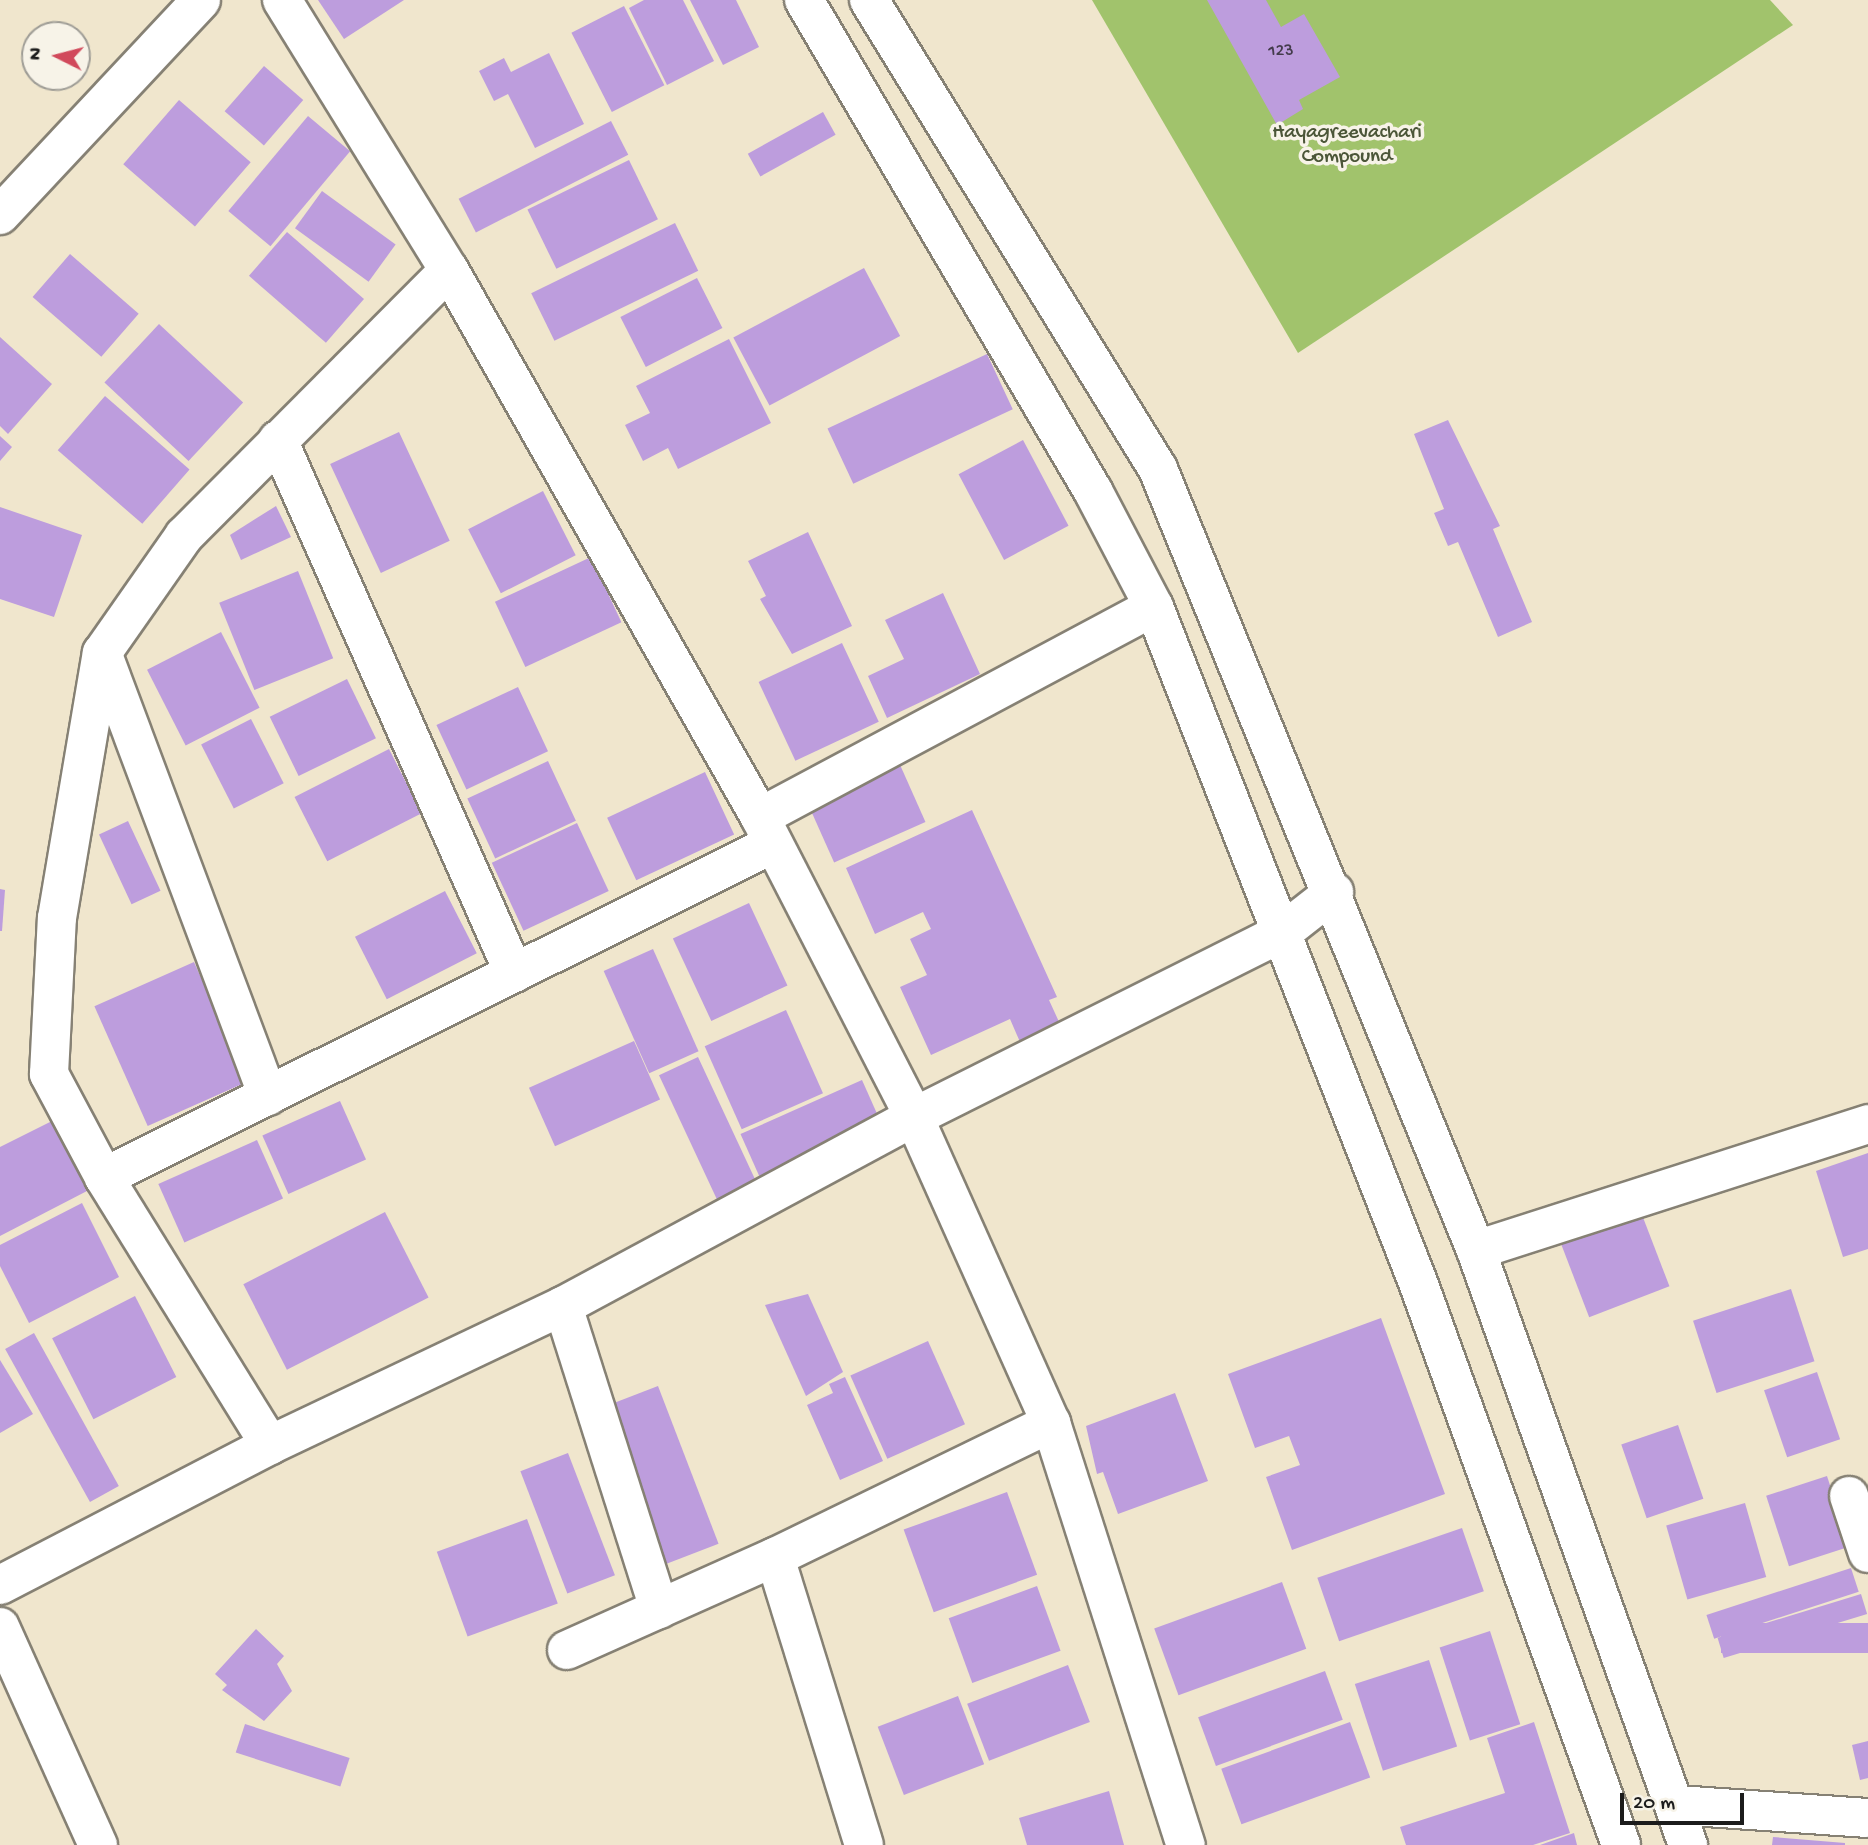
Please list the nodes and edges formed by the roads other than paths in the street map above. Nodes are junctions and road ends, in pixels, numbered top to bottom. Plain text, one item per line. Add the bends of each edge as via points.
1 (201, 0) edge
2 (282, 0) edge
3 (804, 0) edge
4 (869, 0) edge
5 (0, 215) edge
6 (449, 270) junction
7 (278, 440) junction
8 (1154, 607) junction
9 (102, 653) junction
10 (767, 830) junction
11 (1335, 892) junction
12 (1283, 932) junction
13 (514, 973) junction
14 (268, 1096) junction
15 (914, 1117) junction
16 (1868, 1124) edge
17 (104, 1177) junction
18 (1476, 1250) junction
19 (563, 1306) junction
20 (1051, 1423) junction
21 (270, 1445) junction
22 (1849, 1496) dead end
23 (1868, 1553) edge
24 (775, 1558) junction
25 (0, 1585) edge
26 (659, 1609) junction
27 (0, 1626) edge
28 (566, 1650) dead end
29 (1677, 1805) junction
30 (1868, 1818) edge
31 (97, 1845) edge
32 (864, 1845) edge
33 (1186, 1845) edge
34 (1621, 1845) edge
35 (1688, 1845) edge

1 - 5 street
2 - 6 street
3 - 8 street via 1093,491
4 - 11 street via 1158,469
6 - 7 street
6 - 10 street
7 - 9 street via 184,536
7 - 13 street
8 - 10 street
8 - 12 street
9 - 14 street
9 - 17 street via 57,918 48,1074
10 - 13 street
10 - 15 street
11 - 12 street
11 - 18 street
12 - 15 street
12 - 34 street
13 - 14 street
14 - 17 street
15 - 19 street
15 - 20 street
16 - 18 street
17 - 21 street
18 - 29 street
19 - 21 street
19 - 26 street
20 - 24 street
20 - 33 street
21 - 25 street
22 - 23 street
24 - 26 street
24 - 32 street
26 - 28 street
27 - 31 street
29 - 30 street
29 - 35 street

